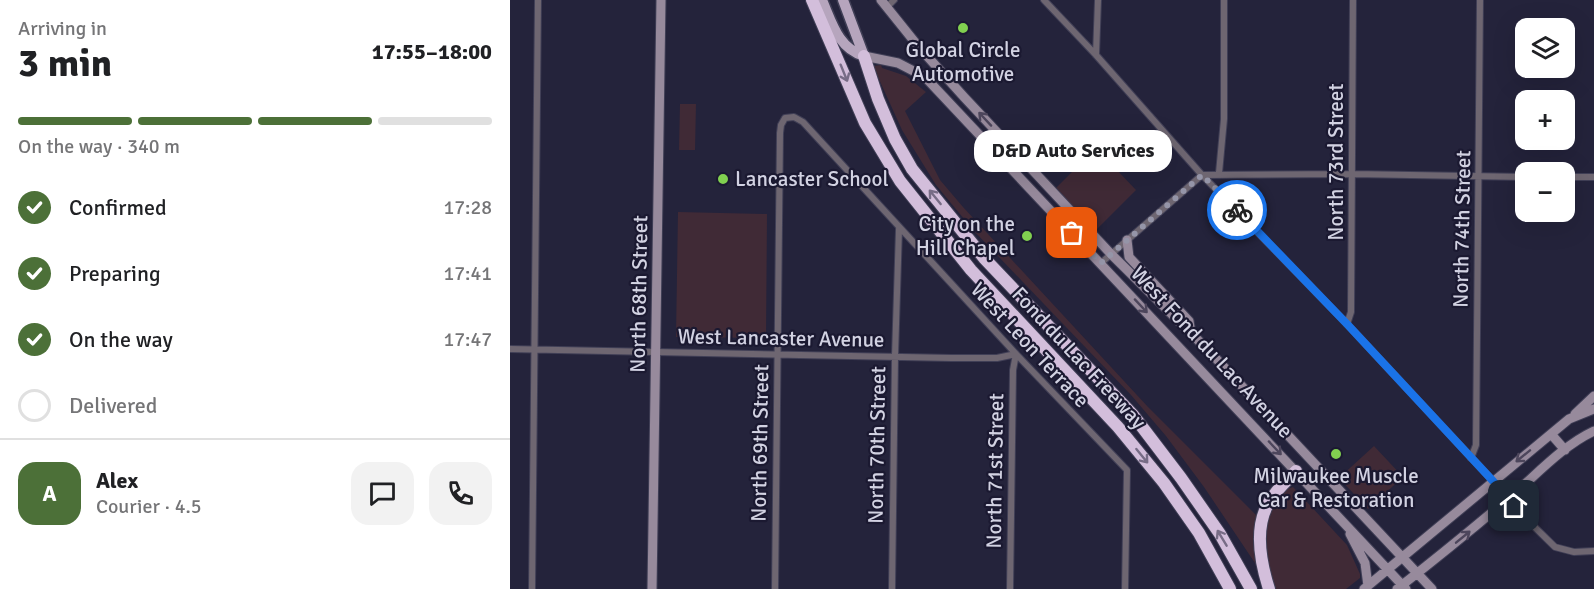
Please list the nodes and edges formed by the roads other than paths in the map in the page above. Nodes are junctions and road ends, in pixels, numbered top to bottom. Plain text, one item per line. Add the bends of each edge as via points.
1 (538, 0) edge
2 (661, 0) edge
3 (812, 0) edge
4 (822, 0) edge
5 (843, 0) edge
6 (894, 0) edge
7 (1044, 0) edge
8 (1098, 0) edge
9 (1224, 0) edge
10 (1353, 0) edge
11 (1480, 0) edge
12 (883, 4) edge
13 (1096, 55) junction
14 (864, 56) junction
15 (785, 118) joint
16 (1219, 173) junction
17 (1353, 174) junction
18 (1202, 175) junction
19 (1479, 177) junction
20 (1515, 177) edge
21 (1575, 177) edge
22 (1594, 177) edge
23 (899, 229) junction
24 (1127, 240) junction
25 (1111, 254) junction
26 (1101, 263) junction
27 (1347, 324) junction
28 (1191, 333) junction
29 (510, 349) edge
30 (533, 350) junction
31 (656, 352) junction
32 (778, 353) junction
33 (1016, 354) junction
34 (895, 356) junction
35 (1594, 396) edge
36 (1594, 409) edge
37 (1569, 420) junction
38 (1594, 431) edge
39 (1551, 434) junction
40 (1301, 449) junction
41 (1565, 450) junction
42 (1471, 458) junction
43 (1296, 471) junction
44 (1493, 481) junction
45 (1507, 500) junction
46 (1339, 516) junction
47 (1594, 551) edge
48 (1404, 557) junction
49 (1389, 571) junction
50 (1417, 573) junction
51 (1366, 588) edge
52 (1402, 588) edge
53 (531, 589) edge
54 (652, 589) edge
55 (775, 589) edge
56 (892, 589) edge
57 (1010, 589) edge
58 (1125, 589) edge
59 (1230, 589) edge
60 (1251, 589) edge
61 (1269, 589) edge
62 (1432, 589) edge

1 - 30 street
2 - 31 street, North 68th Street
3 -> 59 highway, Fond du Lac Freeway via 865,123 900,181 970,270 1118,427 1164,483 1199,533
4 - 14 main road via 839,39
5 - 14 main road
6 - 12 street
7 - 13 street
8 - 13 street
9 - 16 street via 1224,119
10 - 17 street, North 73rd Street
11 - 19 street, North 74th Street
25 -> 12 street, West Fond du Lac Avenue
13 - 18 street
14 - 26 street, West Fond du Lac Avenue via 898,63 925,77
60 -> 14 highway, Fond du Lac Freeway via 1220,534 1133,415 984,258 912,169 878,99
15 - 23 street, West Leon Terrace via 803,122
15 - 32 street, North 69th Street via 780,133
16 - 17 street
16 - 18 street
17 - 19 street
17 - 27 street, North 73rd Street via 1351,312
18 - 24 street
18 - 27 street
19 - 20 street
19 - 42 street, North 74th Street via 1476,445
21 - 22 street
23 - 33 street, West Leon Terrace
23 - 34 street, North 70th Street
24 - 25 street
24 - 28 street via 1129,257 1189,321
25 - 26 street
25 - 28 street, West Fond du Lac Avenue
26 -> 43 street, West Fond du Lac Avenue
27 - 42 street
28 - 40 street, West Fond du Lac Avenue
29 - 30 street, West Lancaster Avenue
30 - 31 street, West Lancaster Avenue
30 - 53 street
31 - 32 street, West Lancaster Avenue
31 - 54 street, North 68th Street
32 - 34 street, West Lancaster Avenue
32 - 55 street, North 69th Street
33 - 34 street, West Lancaster Avenue via 997,358
33 - 57 street, North 71st Street
33 - 58 street, West Leon Terrace via 1127,470
34 - 56 street, North 70th Street
35 - 37 street
36 - 37 street
37 - 39 street
38 - 41 street
39 - 41 street
39 -> 44 street
40 - 43 street
40 - 48 street, West Fond du Lac Avenue
41 - 45 street
42 - 44 street
43 - 46 street, West Fond du Lac Avenue
43 - 61 highway via 1271,498 1262,521 1260,551
44 - 45 street
44 - 48 street
45 - 47 street via 1555,547 1574,552
50 -> 45 street
46 - 49 street, West Fond du Lac Avenue
46 - 51 street via 1365,563
48 - 49 street
48 - 50 street, West Fond du Lac Avenue
49 - 51 street
49 - 52 street, West Fond du Lac Avenue
50 - 52 street
50 - 62 street, West Fond du Lac Avenue

